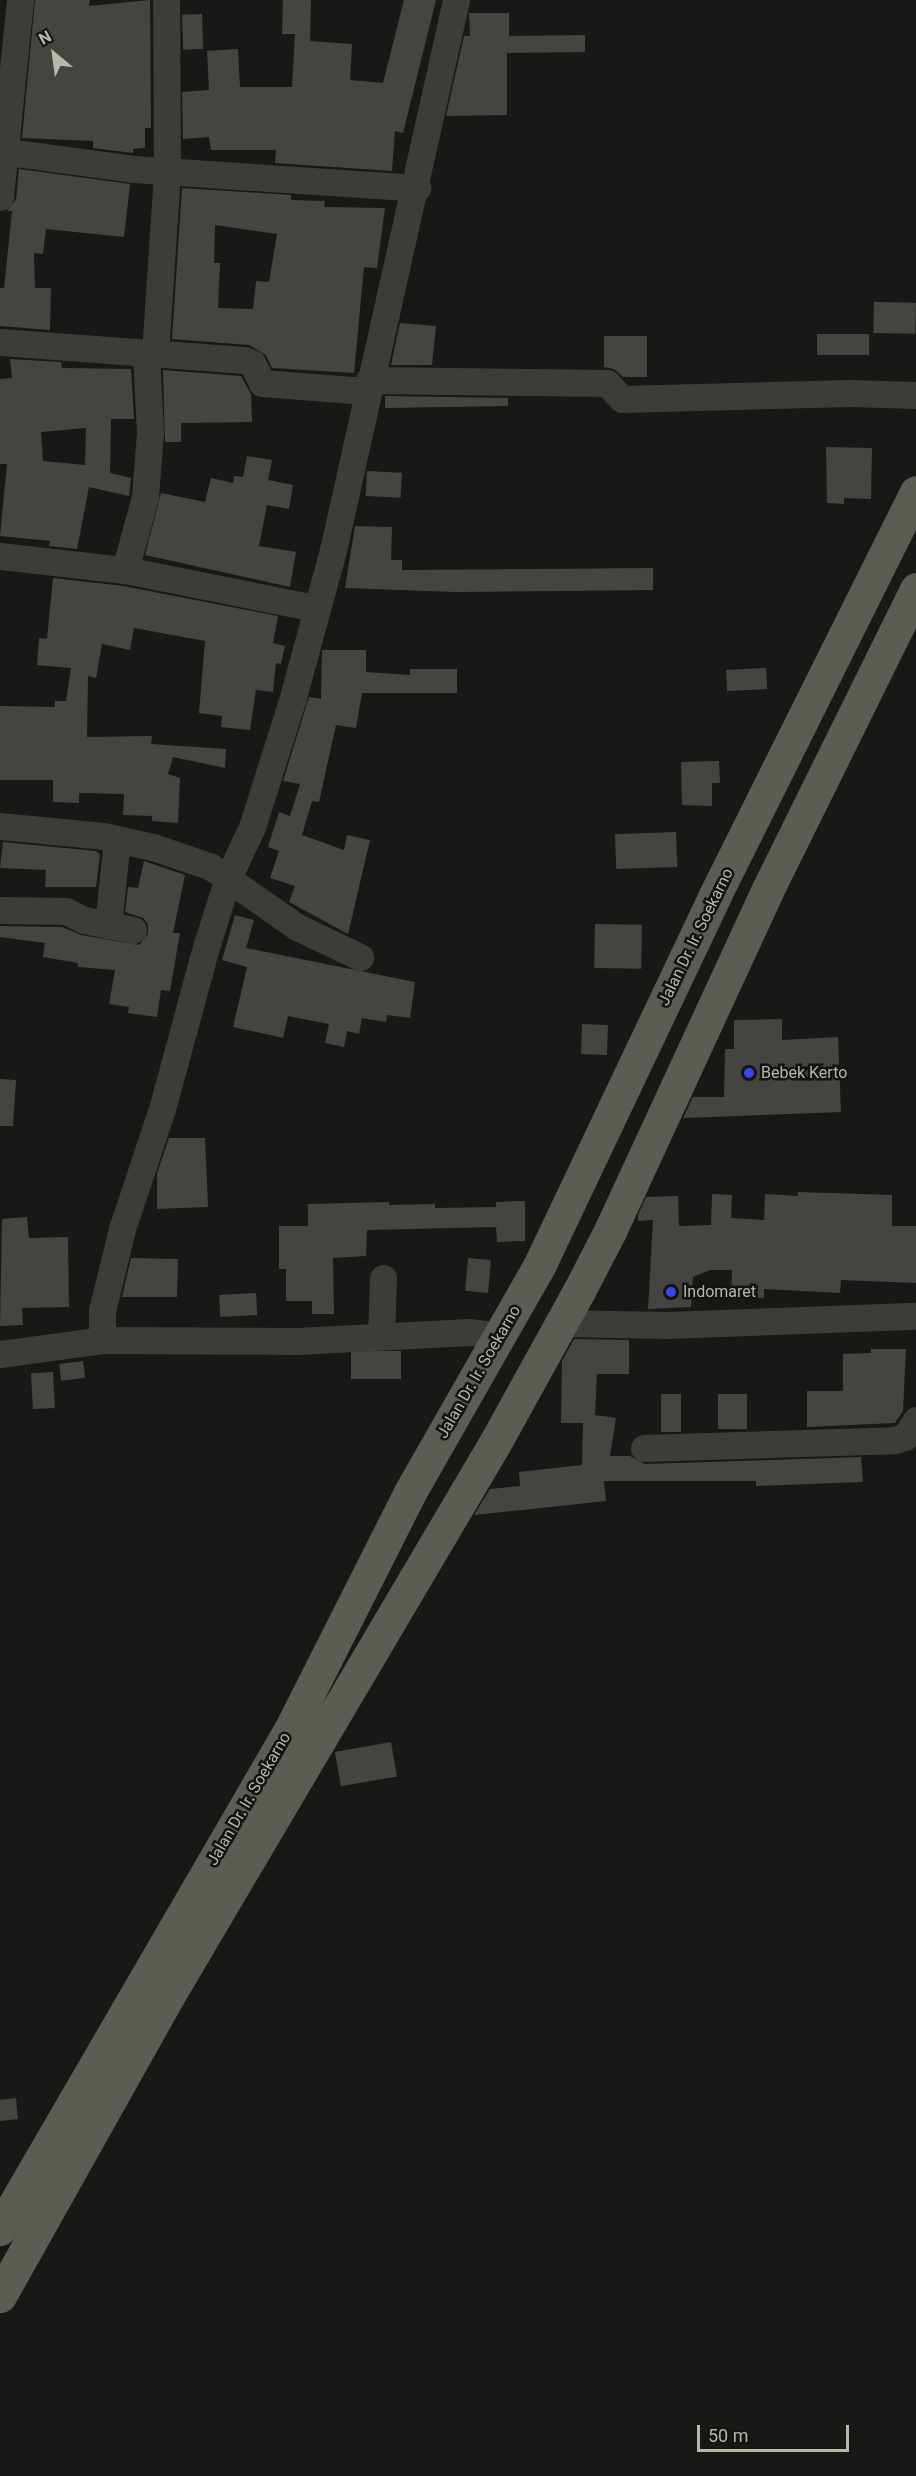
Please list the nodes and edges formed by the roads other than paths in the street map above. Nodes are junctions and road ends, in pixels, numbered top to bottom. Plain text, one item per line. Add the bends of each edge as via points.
1 (20, 0) edge
2 (166, 0) edge
3 (456, 0) edge
4 (3, 151) edge
5 (167, 172) junction
6 (417, 188) junction
7 (0, 197) edge
8 (0, 342) edge
9 (151, 354) junction
10 (368, 385) junction
11 (916, 395) edge
12 (916, 492) edge
13 (0, 556) edge
14 (126, 570) junction
15 (916, 590) edge
16 (316, 608) junction
17 (0, 826) edge
18 (117, 840) junction
19 (228, 878) junction
20 (0, 910) edge
21 (360, 957) dead end
22 (610, 1116) junction
23 (659, 1125) junction
24 (383, 1278) dead end
25 (916, 1316) edge
26 (559, 1323) junction
27 (381, 1336) junction
28 (501, 1336) junction
29 (102, 1340) junction
30 (0, 1353) edge
31 (916, 1420) edge
32 (644, 1448) dead end
33 (409, 1494) junction
34 (452, 1517) junction
35 (0, 2229) edge
36 (0, 2296) edge

1 - 4 street
2 - 5 street
3 - 6 street
4 - 5 street via 57,161
4 - 7 street
5 - 6 street
5 - 9 street
6 - 10 street
8 - 9 street
9 - 10 street via 249,361 262,383
9 - 14 street via 145,497
10 - 11 street via 607,383 622,399
10 - 16 street via 333,550
12 - 22 main road, Jalan Dr. Ir. Soekarno
13 - 14 street
14 - 16 street
15 - 23 main road, Jalan Dr. Ir. Soekarno via 767,891
16 - 19 street via 252,827
17 - 18 street
18 - 19 street via 172,853 211,867
18 - 20 street via 121,927 84,920 66,911
19 - 21 street via 297,927
19 - 29 street via 122,1229 102,1311
22 - 23 main road
22 - 28 main road, Jalan Dr. Ir. Soekarno
23 - 26 main road, Jalan Dr. Ir. Soekarno via 610,1231
24 - 27 street
25 - 26 street via 666,1325
26 - 34 main road, Jalan Dr. Ir. Soekarno
27 - 28 street via 469,1332
27 - 29 street via 298,1341
28 - 33 main road, Jalan Dr. Ir. Soekarno
29 - 30 street
31 - 32 street via 905,1437 894,1440
33 - 34 main road
33 - 35 main road, Jalan Dr. Ir. Soekarno via 291,1728
34 - 36 main road, Jalan Dr. Ir. Soekarno via 163,2004

